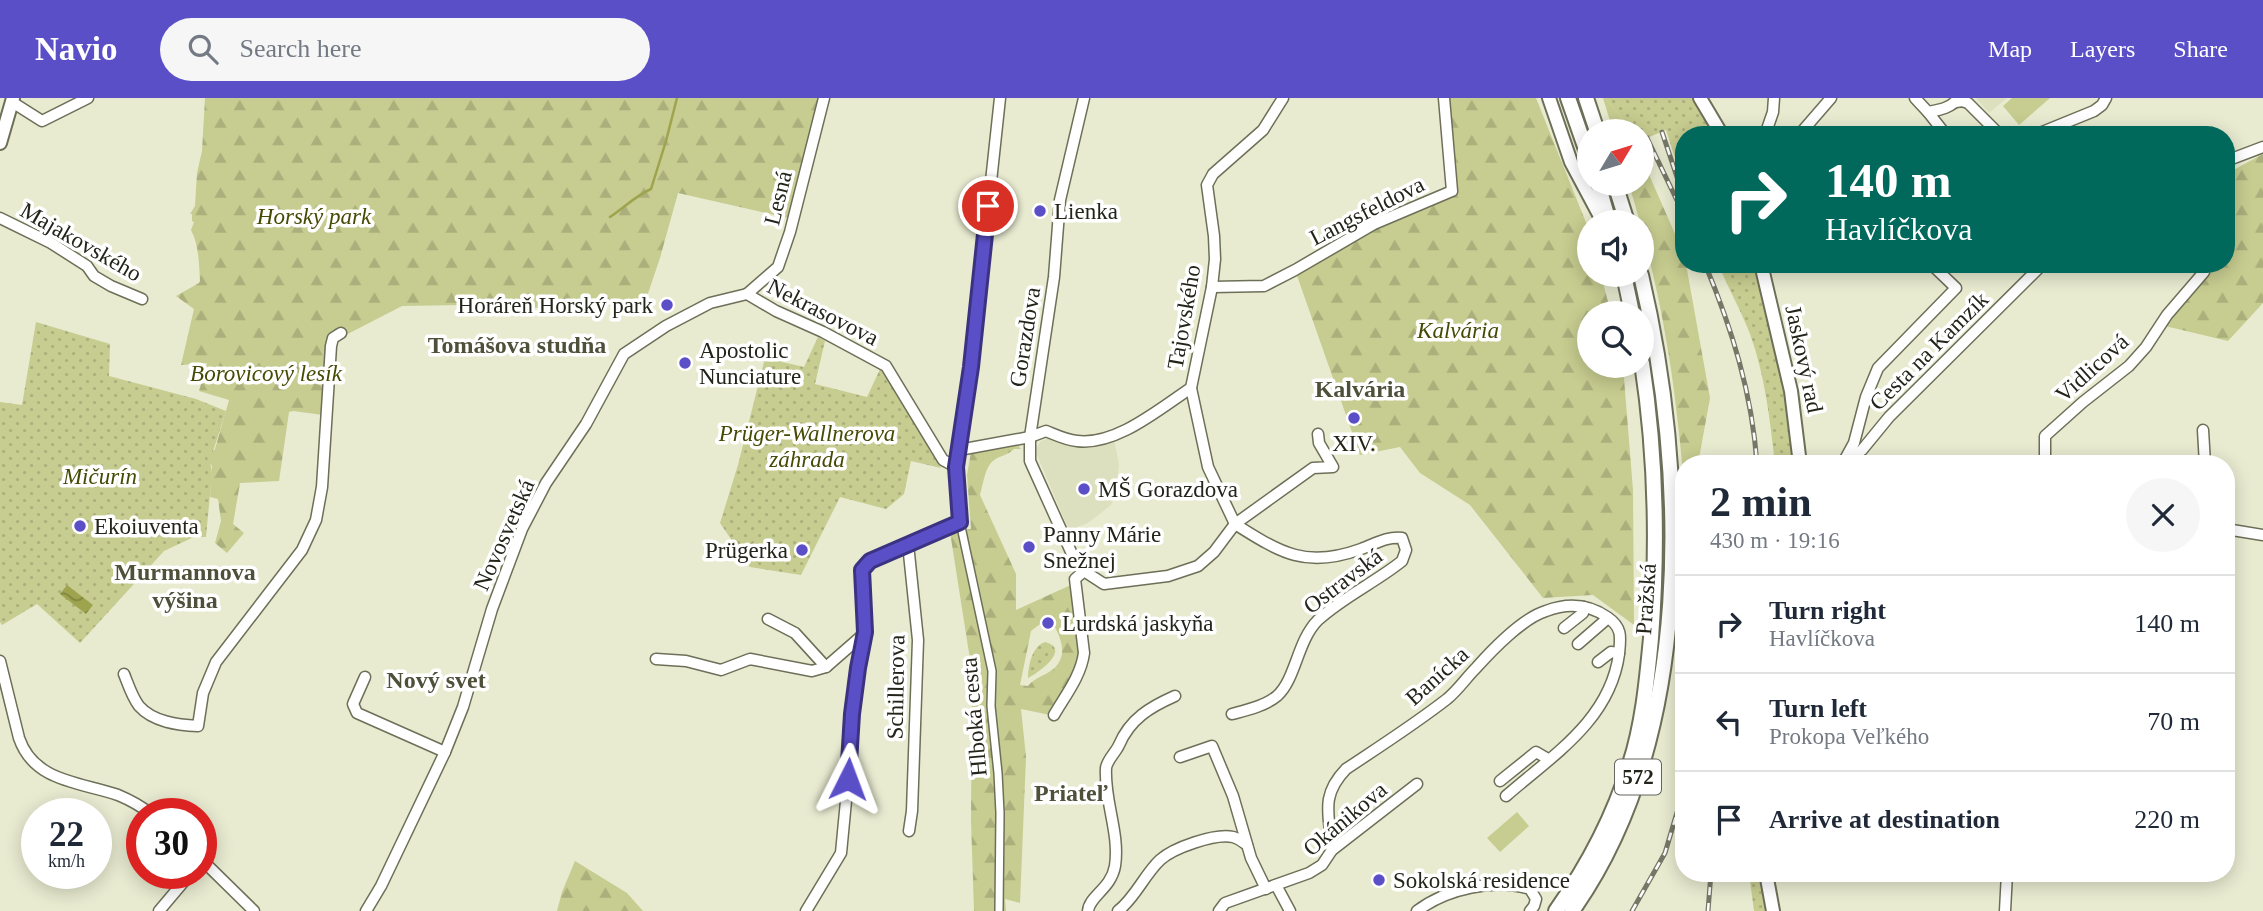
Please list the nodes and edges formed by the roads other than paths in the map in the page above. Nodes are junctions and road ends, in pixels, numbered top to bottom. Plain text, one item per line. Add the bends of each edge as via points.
1 (88, 98) edge
2 (824, 98) edge
3 (1000, 98) edge
4 (1084, 98) edge
5 (1283, 98) edge
6 (1444, 98) edge
7 (1549, 98) edge
8 (1568, 98) edge
9 (1586, 98) edge
10 (1592, 98) edge
11 (1700, 98) edge
12 (1774, 98) edge
13 (1831, 98) edge
14 (1915, 98) edge
15 (2106, 98) edge
16 (13, 100) edge
17 (1957, 100) edge
18 (1928, 112) junction
19 (1593, 119) edge
20 (1594, 119) edge
21 (1577, 124) edge
22 (1717, 126) edge
23 (1768, 126) edge
24 (1807, 126) edge
25 (1939, 126) edge
26 (1991, 126) edge
27 (2057, 126) edge
28 (0, 143) edge
29 (2263, 147) edge
30 (2235, 158) edge
31 (1597, 210) edge
32 (0, 218) edge
33 (1763, 273) edge
34 (1940, 273) edge
35 (2034, 273) edge
36 (2203, 273) edge
37 (1212, 287) junction
38 (1643, 287) edge
39 (747, 294) junction
40 (142, 299) dead end
41 (666, 326) joint
42 (341, 333) dead end
43 (1644, 378) edge
44 (1191, 388) junction
45 (2203, 430) dead end
46 (1318, 434) dead end
47 (1030, 437) junction
48 (959, 450) junction
49 (1799, 455) edge
50 (1848, 455) edge
51 (1856, 455) edge
52 (2045, 455) edge
53 (2204, 455) edge
54 (956, 467) junction
55 (960, 522) junction
56 (1235, 524) junction
57 (2235, 530) edge
58 (2263, 535) edge
59 (908, 544) junction
60 (1084, 571) junction
61 (1584, 607) junction
62 (1608, 618) junction
63 (768, 619) dead end
64 (1564, 628) dead end
65 (865, 632) junction
66 (1578, 644) dead end
67 (1619, 653) junction
68 (656, 659) dead end
69 (0, 661) edge
70 (1598, 662) dead end
71 (826, 667) junction
72 (124, 674) dead end
73 (365, 677) dead end
74 (1175, 696) dead end
75 (1232, 714) dead end
76 (1054, 715) dead end
77 (192, 716) dead end
78 (198, 726) junction
79 (445, 752) junction
80 (1180, 757) dead end
81 (1548, 759) junction
82 (1500, 781) dead end
83 (1417, 784) dead end
84 (1506, 796) dead end
85 (126, 799) edge
86 (909, 831) dead end
87 (1247, 845) junction
88 (1332, 850) junction
89 (217, 875) edge
90 (1768, 882) edge
91 (2007, 882) edge
92 (1271, 887) junction
93 (178, 889) edge
94 (159, 911) edge
95 (254, 911) edge
96 (366, 911) edge
97 (806, 911) edge
98 (999, 911) edge
99 (1088, 911) edge
100 (1118, 911) edge
101 (1219, 911) edge
102 (1290, 911) edge
103 (1417, 911) edge
104 (1530, 911) edge
105 (1556, 911) edge
106 (1572, 911) edge
107 (1773, 911) edge
108 (2005, 911) edge

1 - 16 street via 42,121
2 - 39 street, Lesná via 778,267
3 - 48 street
4 - 47 street, Gorazdova via 1060,200 1054,276
5 - 37 street, Tajovského via 1262,130 1213,174 1207,186 1214,236
6 - 37 street, Langsfeldova via 1452,191 1374,224 1264,286
7 - 31 street via 1571,162
8 - 21 main road
9 - 19 main road
10 - 20 street
11 - 22 street
12 - 23 street
13 - 24 street
14 - 18 street
15 - 27 street via 2094,111
16 - 28 street
17 - 18 street
17 - 26 street via 1968,103
18 - 25 street
29 - 30 street
32 - 40 street, Majakovského via 51,243 111,286
33 - 49 street, Jaskový rad via 1791,391
34 - 50 street via 1956,288 1878,368
35 - 51 street, Cesta na Kamzík
36 - 52 street, Vidlicová via 2129,366 2045,436
37 - 44 street, Tajovského
38 - 106 main road, Pražská / 572 via 1661,380 1672,497 1672,568 1664,659 1653,723 1634,789 1605,854
39 - 41 street, Nekrasovova via 710,303
39 - 54 street, Nekrasovova via 886,366 943,460
41 - 79 street, Novosvetská via 624,354 522,529
42 - 78 street via 331,346 322,487 313,530 216,662 203,693
43 - 105 main road, Pražská / 572 via 1655,538 1645,693 1633,755 1616,802
44 - 47 street via 1108,438 1075,441 1046,431
44 - 56 street, Tajovského via 1209,467
45 - 53 street
46 - 56 street via 1333,467 1313,468
47 - 48 street
47 - 60 street, Gorazdova via 1030,461
48 - 54 street
54 - 55 street
55 - 59 street
55 - 98 street, Hlboká cesta via 992,671 1000,813
56 - 60 street via 1206,560 1182,572 1110,584
56 - 75 street, Ostravská via 1275,549 1299,556 1339,556 1391,536 1402,538 1406,550 1402,561 1332,608 1306,633 1277,695 1251,710
57 - 58 street
59 - 65 street via 870,561 862,570
59 - 86 street, Schillerova via 918,640
60 - 76 street via 1075,579 1084,653
61 - 62 street, Banícka
61 - 64 street
61 - 88 street, Banícka via 1557,608 1534,616 1477,666 1449,698 1346,769 1328,799
62 - 66 street
62 - 67 street via 1617,624
63 - 71 street via 795,633
65 - 71 street
65 - 97 street via 852,714 841,853
67 - 70 street via 1611,652
67 - 81 street via 1598,711
68 - 71 street via 721,670 750,659 812,671
69 - 85 street via 19,738 32,762 54,777
72 - 78 street via 145,711 172,725
73 - 79 street via 353,705 357,713
74 - 99 street via 1134,720 1106,766 1115,865 1112,880
77 - 78 street
79 - 96 street, Novosvetská
80 - 87 street via 1212,746
81 - 82 street via 1536,752
81 - 84 street
83 - 88 street, Okánikova
87 - 92 street
87 - 100 street via 1232,836 1168,853
88 - 92 street, Okánikova via 1314,871
89 - 95 street
90 - 107 street
91 - 108 street
92 - 101 street, Okánikova via 1225,903
92 - 102 street
93 - 94 street
103 - 104 street via 1430,901 1469,888 1522,886 1532,890 1536,901

